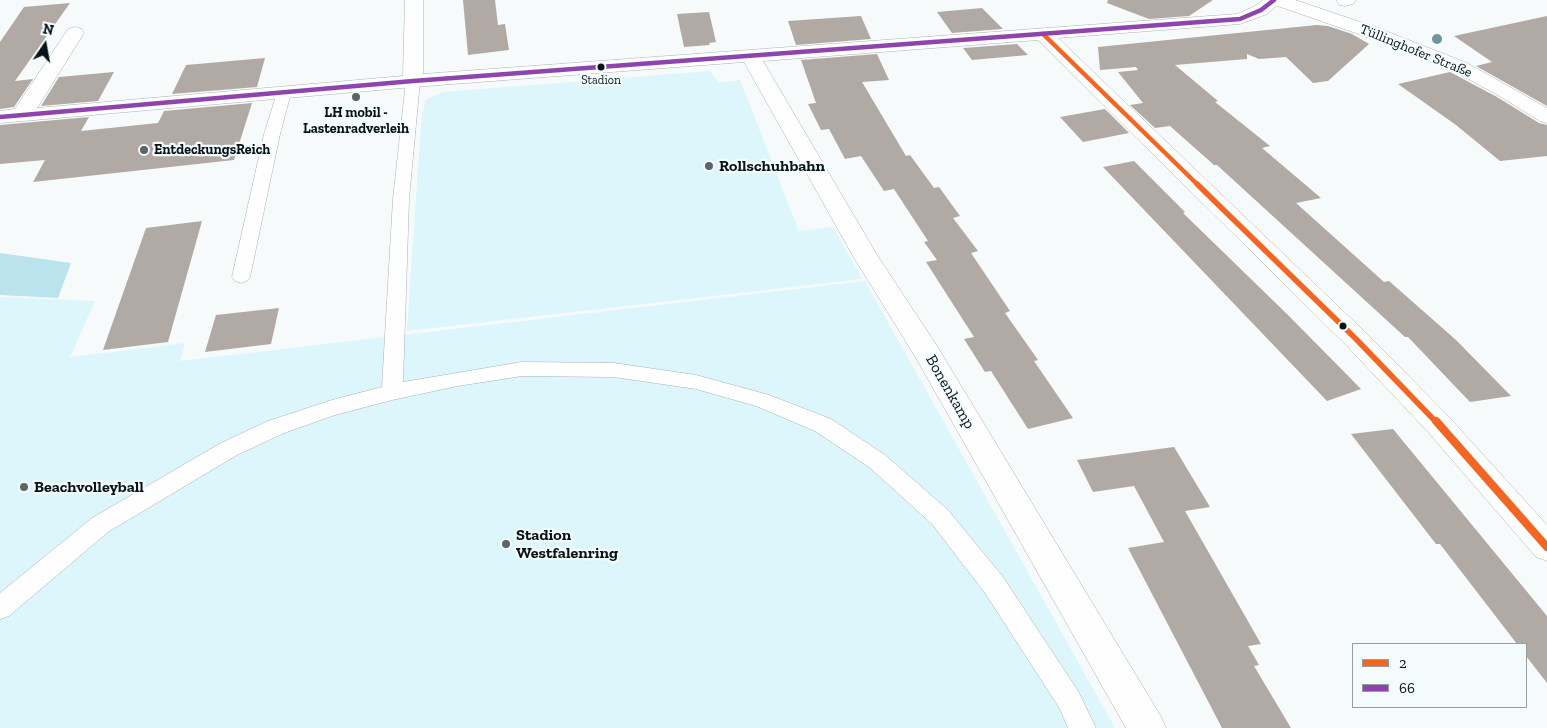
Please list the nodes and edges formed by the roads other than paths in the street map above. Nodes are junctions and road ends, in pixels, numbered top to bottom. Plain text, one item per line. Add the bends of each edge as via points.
1 (414, 0) edge
2 (1276, 0) edge
3 (75, 33) dead end
4 (1043, 34) junction
5 (751, 57) junction
6 (412, 81) junction
7 (284, 93) junction
8 (22, 115) junction
9 (0, 117) edge
10 (1547, 117) edge
11 (241, 277) dead end
12 (392, 392) junction
13 (1547, 548) edge
14 (0, 608) edge
15 (1082, 728) edge
16 (1147, 728) edge

1 - 6 street
2 - 4 street via 1240,19
2 - 10 street, Tüllinghofer Straße via 1460,67
3 - 8 street
4 - 5 street
4 - 13 street via 1356,339 1438,424
5 - 6 street
5 - 16 street, Bonenkamp via 865,256 928,353
6 - 7 street
6 - 12 lane via 401,199
7 - 8 street
7 - 11 lane
8 - 9 street
12 - 14 lane via 276,427 229,449 100,525
12 - 15 lane via 522,369 614,370 696,382 752,397 823,425 878,462 940,517 994,585 1069,700

